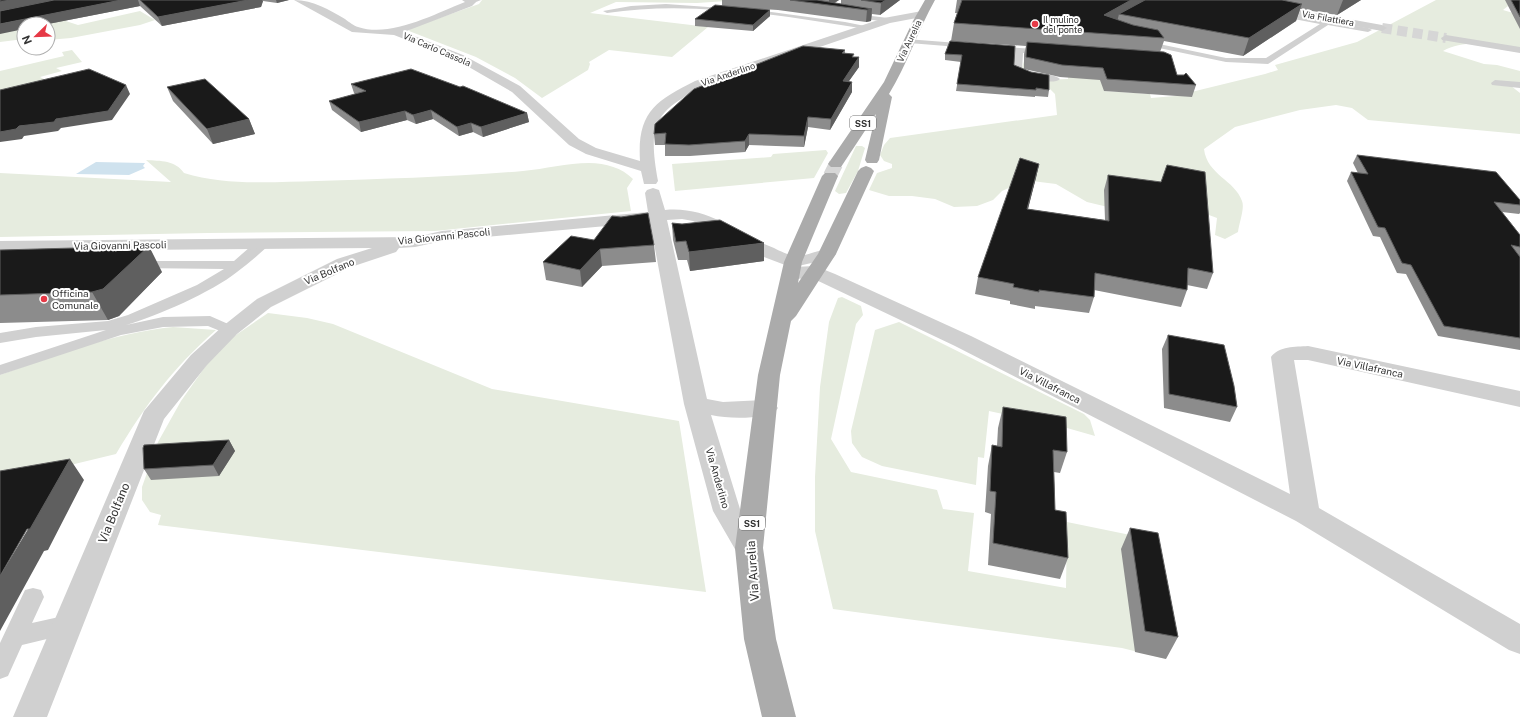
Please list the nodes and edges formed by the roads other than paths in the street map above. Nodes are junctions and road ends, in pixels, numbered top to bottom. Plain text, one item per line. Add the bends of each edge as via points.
1 (299, 0) edge
2 (930, 0) edge
3 (472, 1) edge
4 (1222, 1) edge
5 (702, 8) junction
6 (607, 11) dead end
7 (841, 13) edge
8 (922, 14) junction
9 (692, 16) dead end
10 (888, 20) junction
11 (839, 23) junction
12 (1327, 23) junction
13 (866, 27) junction
14 (814, 28) dead end
15 (1382, 28) tunnel mouth
16 (1368, 30) tunnel mouth
17 (396, 32) junction
18 (1446, 38) tunnel mouth
19 (1129, 40) edge
20 (909, 41) junction
21 (1018, 50) junction
22 (1520, 50) edge
23 (1056, 53) edge
24 (1056, 79) dead end
25 (890, 82) junction
26 (1495, 83) dead end
27 (1520, 85) edge
28 (647, 168) junction
29 (657, 216) junction
30 (415, 242) junction
31 (262, 243) junction
32 (0, 246) edge
33 (821, 263) junction
34 (121, 264) edge
35 (238, 265) junction
36 (791, 268) junction
37 (779, 327) junction
38 (230, 330) junction
39 (0, 338) edge
40 (0, 370) edge
41 (1520, 399) edge
42 (696, 404) junction
43 (766, 408) junction
44 (1306, 514) junction
45 (749, 548) junction
46 (33, 597) dead end
47 (68, 625) junction
48 (14, 637) junction
49 (1520, 640) edge
50 (0, 668) edge
51 (30, 717) edge
52 (780, 717) edge

1 - 17 street, Via Carlo Cassola via 356,30
2 - 8 main road, Via Aurelia / SS1
3 - 17 street
4 - 12 lane
4 - 15 street, Via Filattiera
5 - 6 lane via 635,6
5 - 9 lane
5 - 11 lane
7 - 10 lane
8 - 10 street, Via Anderlino
8 - 20 main road, Via Aurelia / SS1
10 - 13 street, Via Anderlino
11 - 13 lane
11 - 14 lane
12 - 16 lane
12 - 19 lane via 1268,61 1226,60
13 - 28 street, Via Anderlino via 699,84 674,97 654,114 648,134
17 - 28 street, Via Carlo Cassola via 460,57 516,89 574,142 591,151
18 - 22 street
20 - 21 lane
20 - 25 main road, Via Aurelia / SS1
21 - 23 lane
21 - 24 lane via 1018,70 1029,76
25 - 33 main road, Via Aurelia / SS1 via 869,166
25 - 36 main road, Via Aurelia / SS1 via 833,170
26 - 27 lane
28 - 29 street, Via Anderlino
29 - 30 street, Via Giovanni Pascoli via 442,236
29 - 36 street, Via Giovanni Pascoli via 682,214 698,217
29 - 42 street, Via Anderlino
30 - 31 street, Via Giovanni Pascoli
30 - 38 street, Via Bolfano via 344,263 264,303
31 - 32 street, Via Giovanni Pascoli
31 - 35 lane
33 - 36 street, Via Villafranca
33 - 37 main road, SS1
33 - 44 street, Via Villafranca via 963,341
34 - 35 lane
35 - 39 lane via 202,288 133,318 109,325
36 - 37 main road, SS1
37 - 43 main road, Via Aurelia / SS1 via 769,375
38 - 40 lane via 210,321 163,322 118,331
38 - 47 street, Via Bolfano via 198,360 153,417
41 - 44 street, Via Villafranca via 1308,353 1282,357
42 - 43 street via 723,410
42 - 45 street, Via Anderlino via 727,511
43 - 45 main road, Via Aurelia / SS1
44 - 49 street, Via Villafranca
45 - 52 main road, Via Aurelia / SS1 via 760,639
46 - 48 lane
47 - 48 lane
47 - 51 street, Via Bolfano
48 - 50 lane

